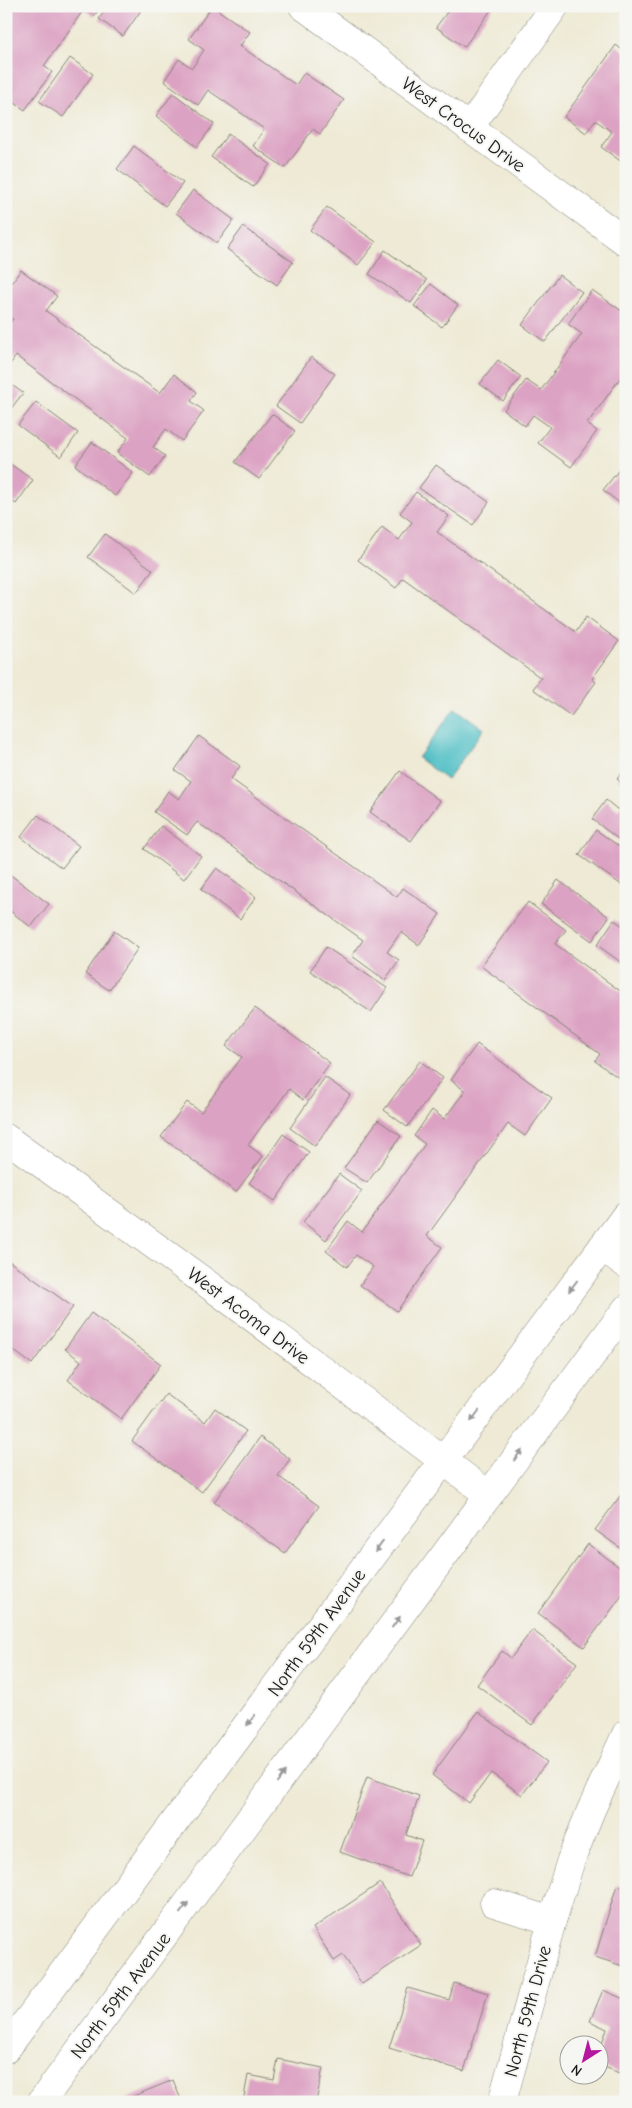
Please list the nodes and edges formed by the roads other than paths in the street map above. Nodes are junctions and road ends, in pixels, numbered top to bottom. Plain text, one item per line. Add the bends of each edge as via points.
1 (303, 6) edge
2 (556, 6) edge
3 (469, 128) junction
4 (626, 242) edge
5 (6, 1138) edge
6 (626, 1215) edge
7 (602, 1247) junction
8 (626, 1264) edge
9 (626, 1310) edge
10 (443, 1460) junction
11 (489, 1495) junction
12 (622, 1751) edge
13 (494, 1903) dead end
14 (552, 1921) junction
15 (6, 2049) edge
16 (41, 2102) edge
17 (502, 2102) edge

1 - 3 main road, West Crocus Drive
2 - 3 main road
3 - 4 main road, West Crocus Drive
5 - 10 main road, West Acoma Drive
6 - 7 main road, North 59th Avenue
7 - 8 main road
7 -> 10 main road, North 59th Avenue
11 -> 9 main road, North 59th Avenue
10 - 11 main road, West Acoma Drive
10 -> 15 main road, North 59th Avenue
16 -> 11 main road, North 59th Avenue
12 - 14 main road, North 59th Drive via 571,1860
13 - 14 main road, North 59th Drive
14 - 17 main road, North 59th Drive

